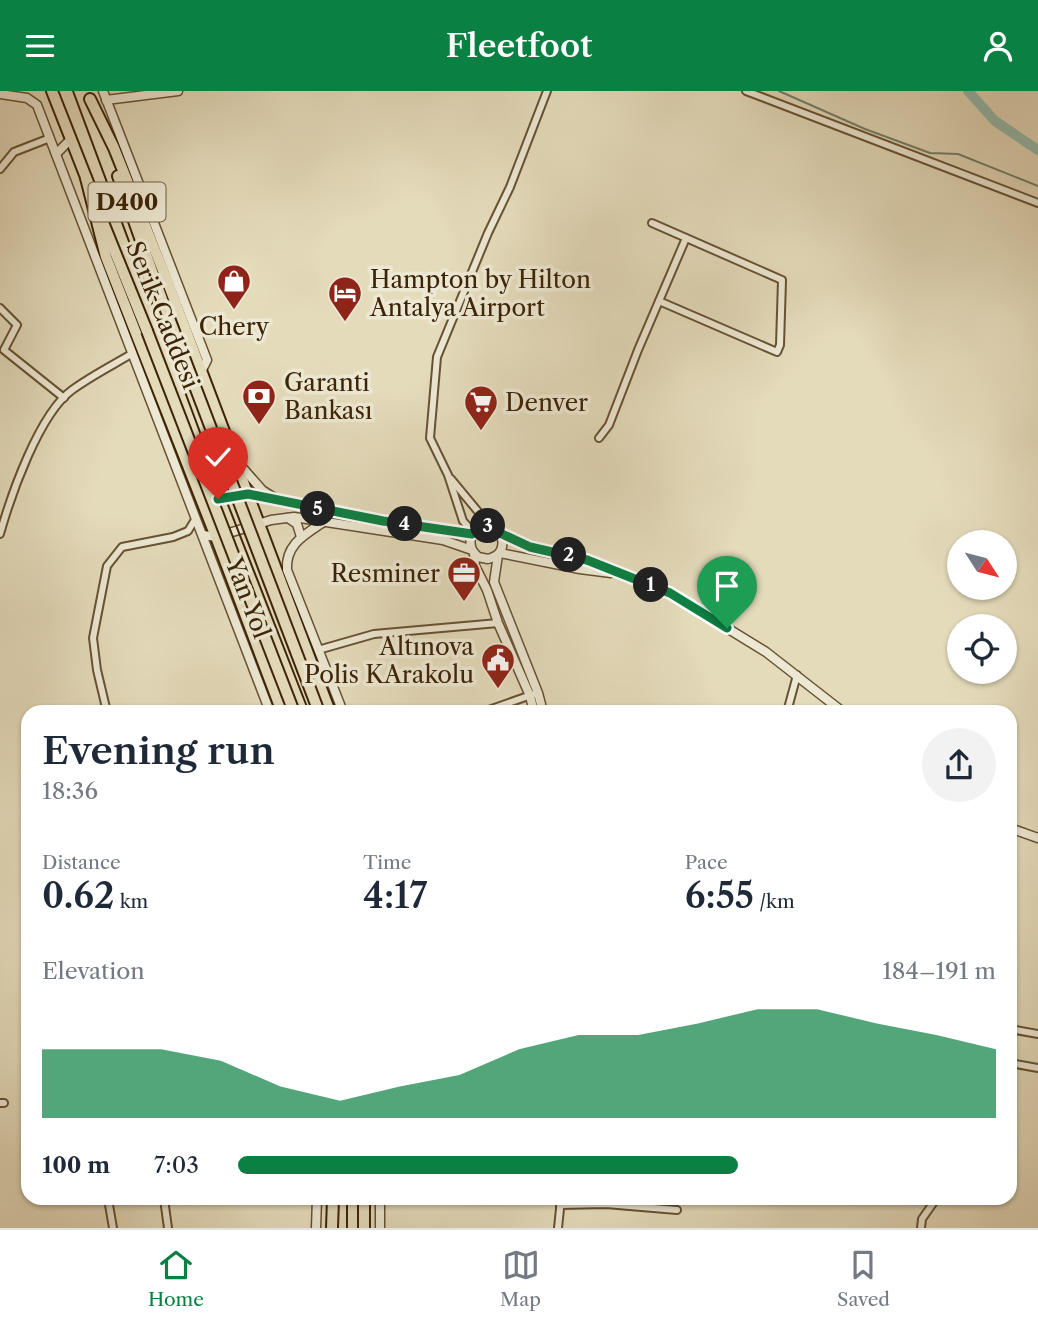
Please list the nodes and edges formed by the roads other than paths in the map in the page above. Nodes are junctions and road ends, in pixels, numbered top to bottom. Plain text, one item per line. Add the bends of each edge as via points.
1 (178, 91) edge
2 (547, 91) edge
3 (746, 91) edge
4 (0, 94) edge
5 (54, 95) edge
6 (89, 95) edge
7 (105, 95) edge
8 (112, 131) junction
9 (50, 138) junction
10 (71, 139) junction
11 (56, 153) junction
12 (0, 169) edge
13 (86, 178) junction
14 (1038, 203) edge
15 (652, 223) dead end
16 (686, 238) junction
17 (121, 294) junction
18 (659, 301) junction
19 (0, 308) edge
20 (117, 313) junction
21 (133, 353) junction
22 (150, 371) junction
23 (64, 398) junction
24 (600, 438) dead end
25 (233, 457) junction
26 (448, 475) junction
27 (248, 494) junction
28 (281, 502) junction
29 (204, 508) junction
30 (196, 518) junction
31 (288, 518) junction
32 (325, 521) junction
33 (260, 524) junction
34 (489, 526) junction
35 (188, 531) junction
36 (472, 533) junction
37 (0, 534) edge
38 (502, 534) junction
39 (203, 535) junction
40 (216, 537) junction
41 (301, 537) junction
42 (473, 552) junction
43 (499, 554) junction
44 (621, 574) junction
45 (498, 623) junction
46 (302, 633) junction
47 (318, 650) junction
48 (797, 675) junction
49 (534, 694) junction
50 (105, 705) edge
51 (267, 705) edge
52 (279, 705) edge
53 (291, 705) edge
54 (316, 705) edge
55 (328, 705) edge
56 (341, 705) edge
57 (503, 705) edge
58 (534, 705) edge
59 (540, 705) edge
60 (789, 705) edge
61 (835, 705) edge
62 (1017, 830) edge
63 (1038, 838) edge
64 (1017, 1030) edge
65 (1038, 1034) edge
66 (1017, 1064) edge
67 (1038, 1068) edge
68 (109, 1205) edge
69 (165, 1205) edge
70 (317, 1205) edge
71 (333, 1205) edge
72 (364, 1205) edge
73 (380, 1205) edge
74 (561, 1205) edge
75 (618, 1205) edge
76 (932, 1205) edge
77 (677, 1210) dead end
78 (113, 1228) edge
79 (168, 1228) edge
80 (316, 1228) edge
81 (332, 1228) edge
82 (364, 1228) edge
83 (380, 1228) edge
84 (558, 1228) edge
85 (921, 1228) edge

1 - 7 street
2 - 26 street via 438,357 430,438
3 - 14 street
4 - 9 street, Yan Yol via 34,100
5 - 10 highway, Serik Caddesi / D400
6 - 8 highway
6 - 54 highway, Serik Caddesi / D400, bridge
7 - 8 street
8 - 25 highway via 204,367
9 - 11 street, Yan Yol
9 - 12 street via 14,152
10 - 11 street
10 - 13 highway, Serik Caddesi / D400
11 - 20 street, Yan Yol
13 - 17 highway via 106,257
13 - 53 highway, Serik Caddesi / D400, bridge
15 - 16 street
16 - 18 street
16 - 18 street via 782,280 777,352
17 - 20 street
17 - 22 highway
18 - 24 street
19 - 23 street via 17,325 4,350
20 - 21 street, Yan Yol
21 - 22 street
21 - 23 street
21 - 30 street, Yan Yol
22 - 29 highway
23 - 37 street via 33,445
25 - 27 highway
25 - 28 street via 262,490
26 - 34 street
26 - 36 street via 463,521
27 - 28 street
27 - 29 street via 218,499
27 - 33 highway
28 - 36 street
29 - 30 street
29 - 40 highway
30 - 35 street
30 - 39 street, Yan Yol
31 - 32 street
31 - 33 street
31 - 41 street
32 - 41 street
32 - 42 street via 443,541
33 - 40 street
33 - 46 highway
34 - 36 street
34 - 38 street
35 - 39 street
35 - 50 street via 122,547 107,566 93,638
36 - 42 street
38 - 43 street
38 - 44 street
39 - 40 street
39 - 51 street, Yan Yol
40 - 52 highway
41 - 47 street, Yan Yol via 289,550 287,570
42 - 43 street via 488,559
42 - 45 street
43 - 44 street
43 - 49 street via 494,582
44 - 48 street via 670,593
45 - 47 street via 373,634
45 - 49 street
46 - 47 street
46 - 55 highway
47 - 56 street, Yan Yol
48 - 60 street
48 - 61 street
49 - 57 street
49 - 58 street
49 - 59 street
62 - 63 street
64 - 65 street
66 - 67 street
68 - 78 street
69 - 79 street
70 - 80 street
71 - 81 highway
72 - 82 highway
73 - 83 street
74 - 84 street
75 - 77 street
76 - 85 street

